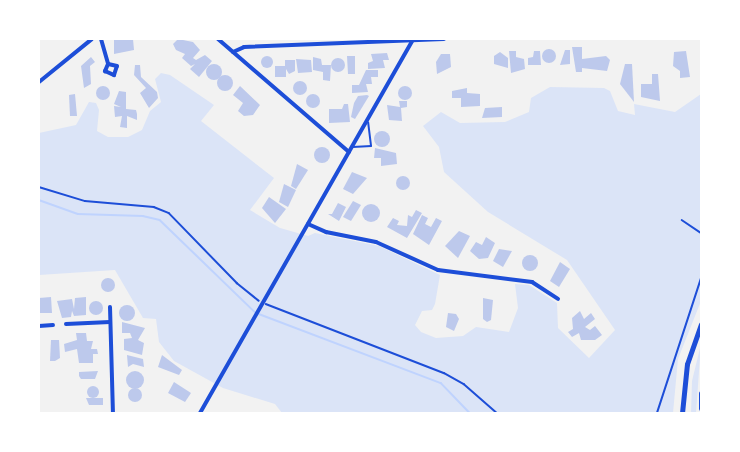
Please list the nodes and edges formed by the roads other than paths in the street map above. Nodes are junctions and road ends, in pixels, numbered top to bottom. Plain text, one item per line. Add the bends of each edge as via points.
1 (92, 39) edge
2 (101, 39) edge
3 (218, 39) edge
4 (444, 39) edge
5 (412, 40) edge
6 (233, 52) junction
7 (108, 64) dead end
8 (39, 82) edge
9 (366, 122) junction
10 (352, 147) junction
11 (349, 152) junction
12 (308, 224) junction
13 (558, 299) dead end
14 (110, 307) dead end
15 (110, 322) junction
16 (66, 324) dead end
17 (701, 324) edge
18 (54, 325) dead end
19 (39, 326) edge
20 (701, 393) edge
21 (701, 408) edge
22 (113, 413) edge
23 (200, 413) edge
24 (682, 413) edge

1 - 8 street
2 - 7 street
3 - 6 street
4 - 5 street
5 - 6 street via 243,47
5 - 9 street
6 - 11 street
9 - 10 street
9 - 10 lane via 371,128 371,146
10 - 11 street
11 - 12 street
12 - 13 street via 326,232 376,242 438,270 532,282
12 - 23 street
14 - 15 street
15 - 16 street
15 - 22 street
17 - 24 main road via 684,378
18 - 19 street
20 - 21 main road

